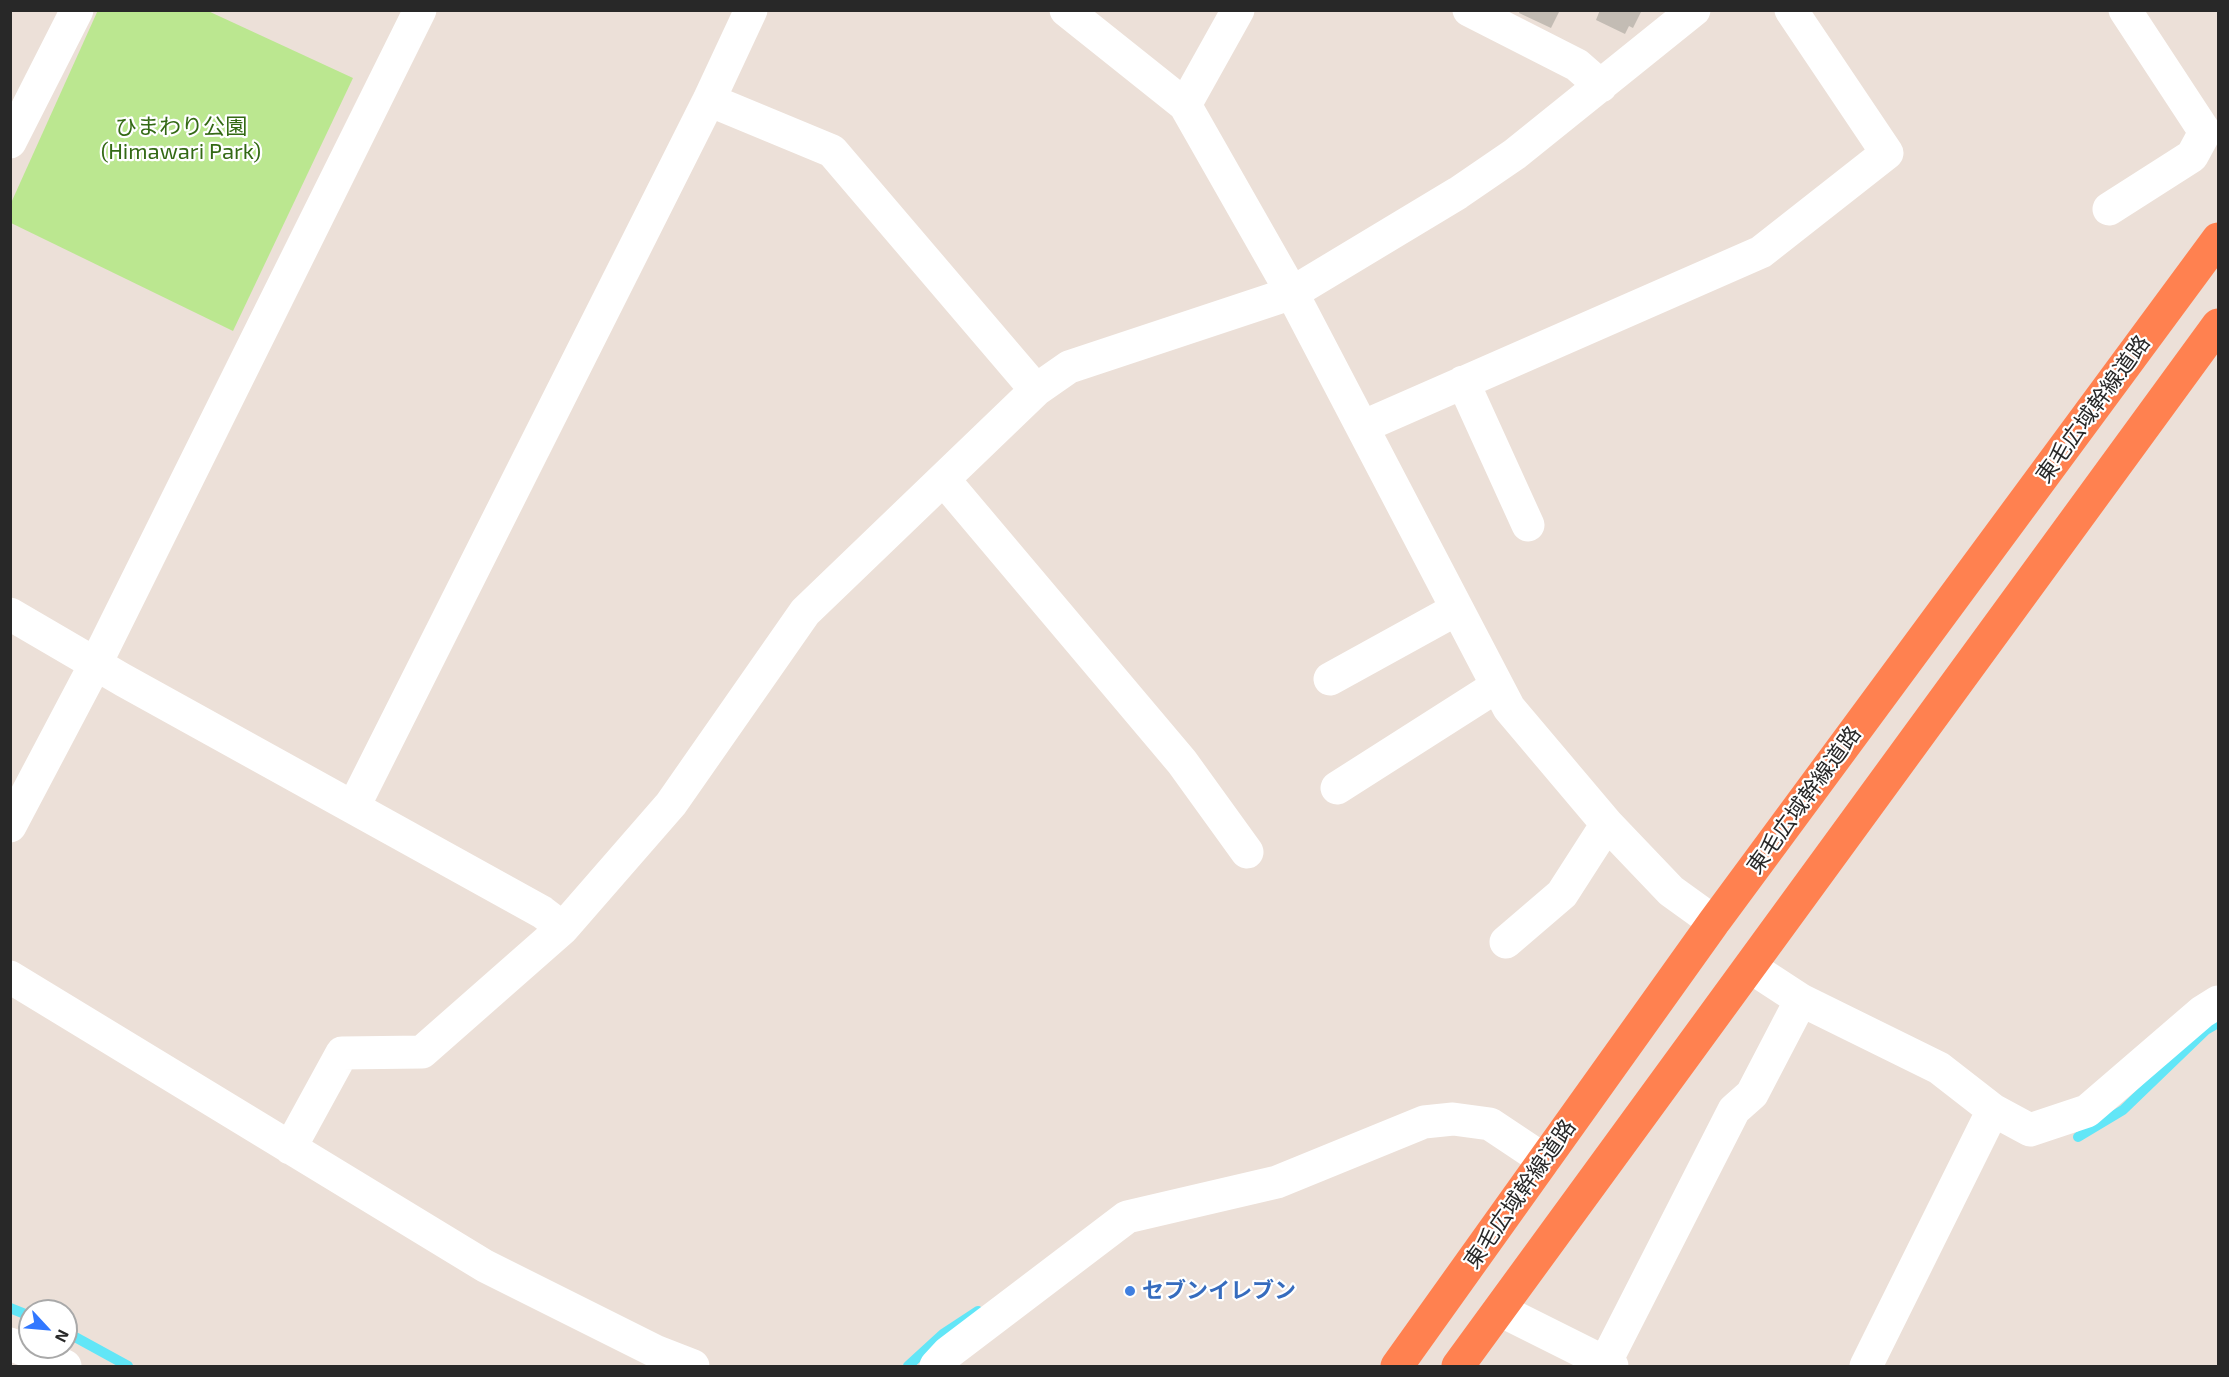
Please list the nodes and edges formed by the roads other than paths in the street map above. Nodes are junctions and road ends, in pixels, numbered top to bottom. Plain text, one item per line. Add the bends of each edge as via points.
1 (77, 10) edge
2 (420, 10) edge
3 (751, 10) edge
4 (1066, 10) edge
5 (1238, 10) edge
6 (1469, 10) edge
7 (1694, 10) edge
8 (1791, 10) edge
9 (2125, 10) edge
10 (1601, 86) junction
11 (709, 100) junction
12 (1185, 105) junction
13 (10, 142) edge
14 (2109, 209) dead end
15 (2218, 238) edge
16 (1292, 293) junction
17 (2218, 325) edge
18 (1463, 382) junction
19 (1036, 390) junction
20 (1362, 427) junction
21 (944, 480) junction
22 (1528, 525) dead end
23 (1457, 609) junction
24 (10, 614) edge
25 (96, 663) junction
26 (1330, 679) dead end
27 (1497, 686) junction
28 (1337, 788) dead end
29 (354, 806) junction
30 (1607, 824) junction
31 (10, 826) edge
32 (1247, 852) dead end
33 (1714, 922) junction
34 (563, 928) junction
35 (1506, 942) dead end
36 (1752, 968) junction
37 (10, 977) edge
38 (1801, 1000) junction
39 (2218, 1002) edge
40 (1993, 1110) junction
41 (290, 1148) junction
42 (1544, 1160) junction
43 (1500, 1310) junction
44 (10, 1344) edge
45 (1608, 1365) edge
46 (61, 1366) edge
47 (693, 1366) edge
48 (936, 1366) edge
49 (1397, 1366) edge
50 (1458, 1366) edge
51 (1866, 1366) edge

1 - 13 street
2 - 25 street
3 - 11 street
4 - 12 street
5 - 12 street
6 - 10 street via 1577,65
7 - 10 street
8 - 18 street via 1887,153 1761,252
9 - 14 street via 2205,132 2192,156
10 - 16 street via 1458,193
11 - 19 street via 832,151
11 - 29 street
12 - 16 street
15 - 33 highway, 東毛広域幹線道路
16 - 19 street via 1069,368
16 - 20 street
17 - 36 highway
18 - 20 street
18 - 22 street
19 - 21 street
20 - 23 street
21 - 32 street via 1182,762
21 - 34 street via 805,612 671,804
23 - 26 street
23 - 27 street
24 - 25 street
25 - 29 street
25 - 31 street
27 - 28 street
27 - 30 street via 1509,708
29 - 34 street via 542,912
30 - 33 street via 1671,891
30 - 35 street via 1562,894
33 - 42 highway, 東毛広域幹線道路
34 - 41 street via 422,1052 342,1053
36 - 38 street
36 - 43 highway
37 - 41 street
38 - 40 street via 1920,1057
38 - 45 street via 1752,1094 1734,1110
39 - 40 street via 2088,1111 2030,1130
40 - 51 street
41 - 47 street via 486,1266 657,1352
42 - 48 street via 1490,1124 1454,1119 1424,1122 1277,1182 1127,1217
42 - 49 highway, 東毛広域幹線道路
43 - 45 street
43 - 50 highway
44 - 46 street

